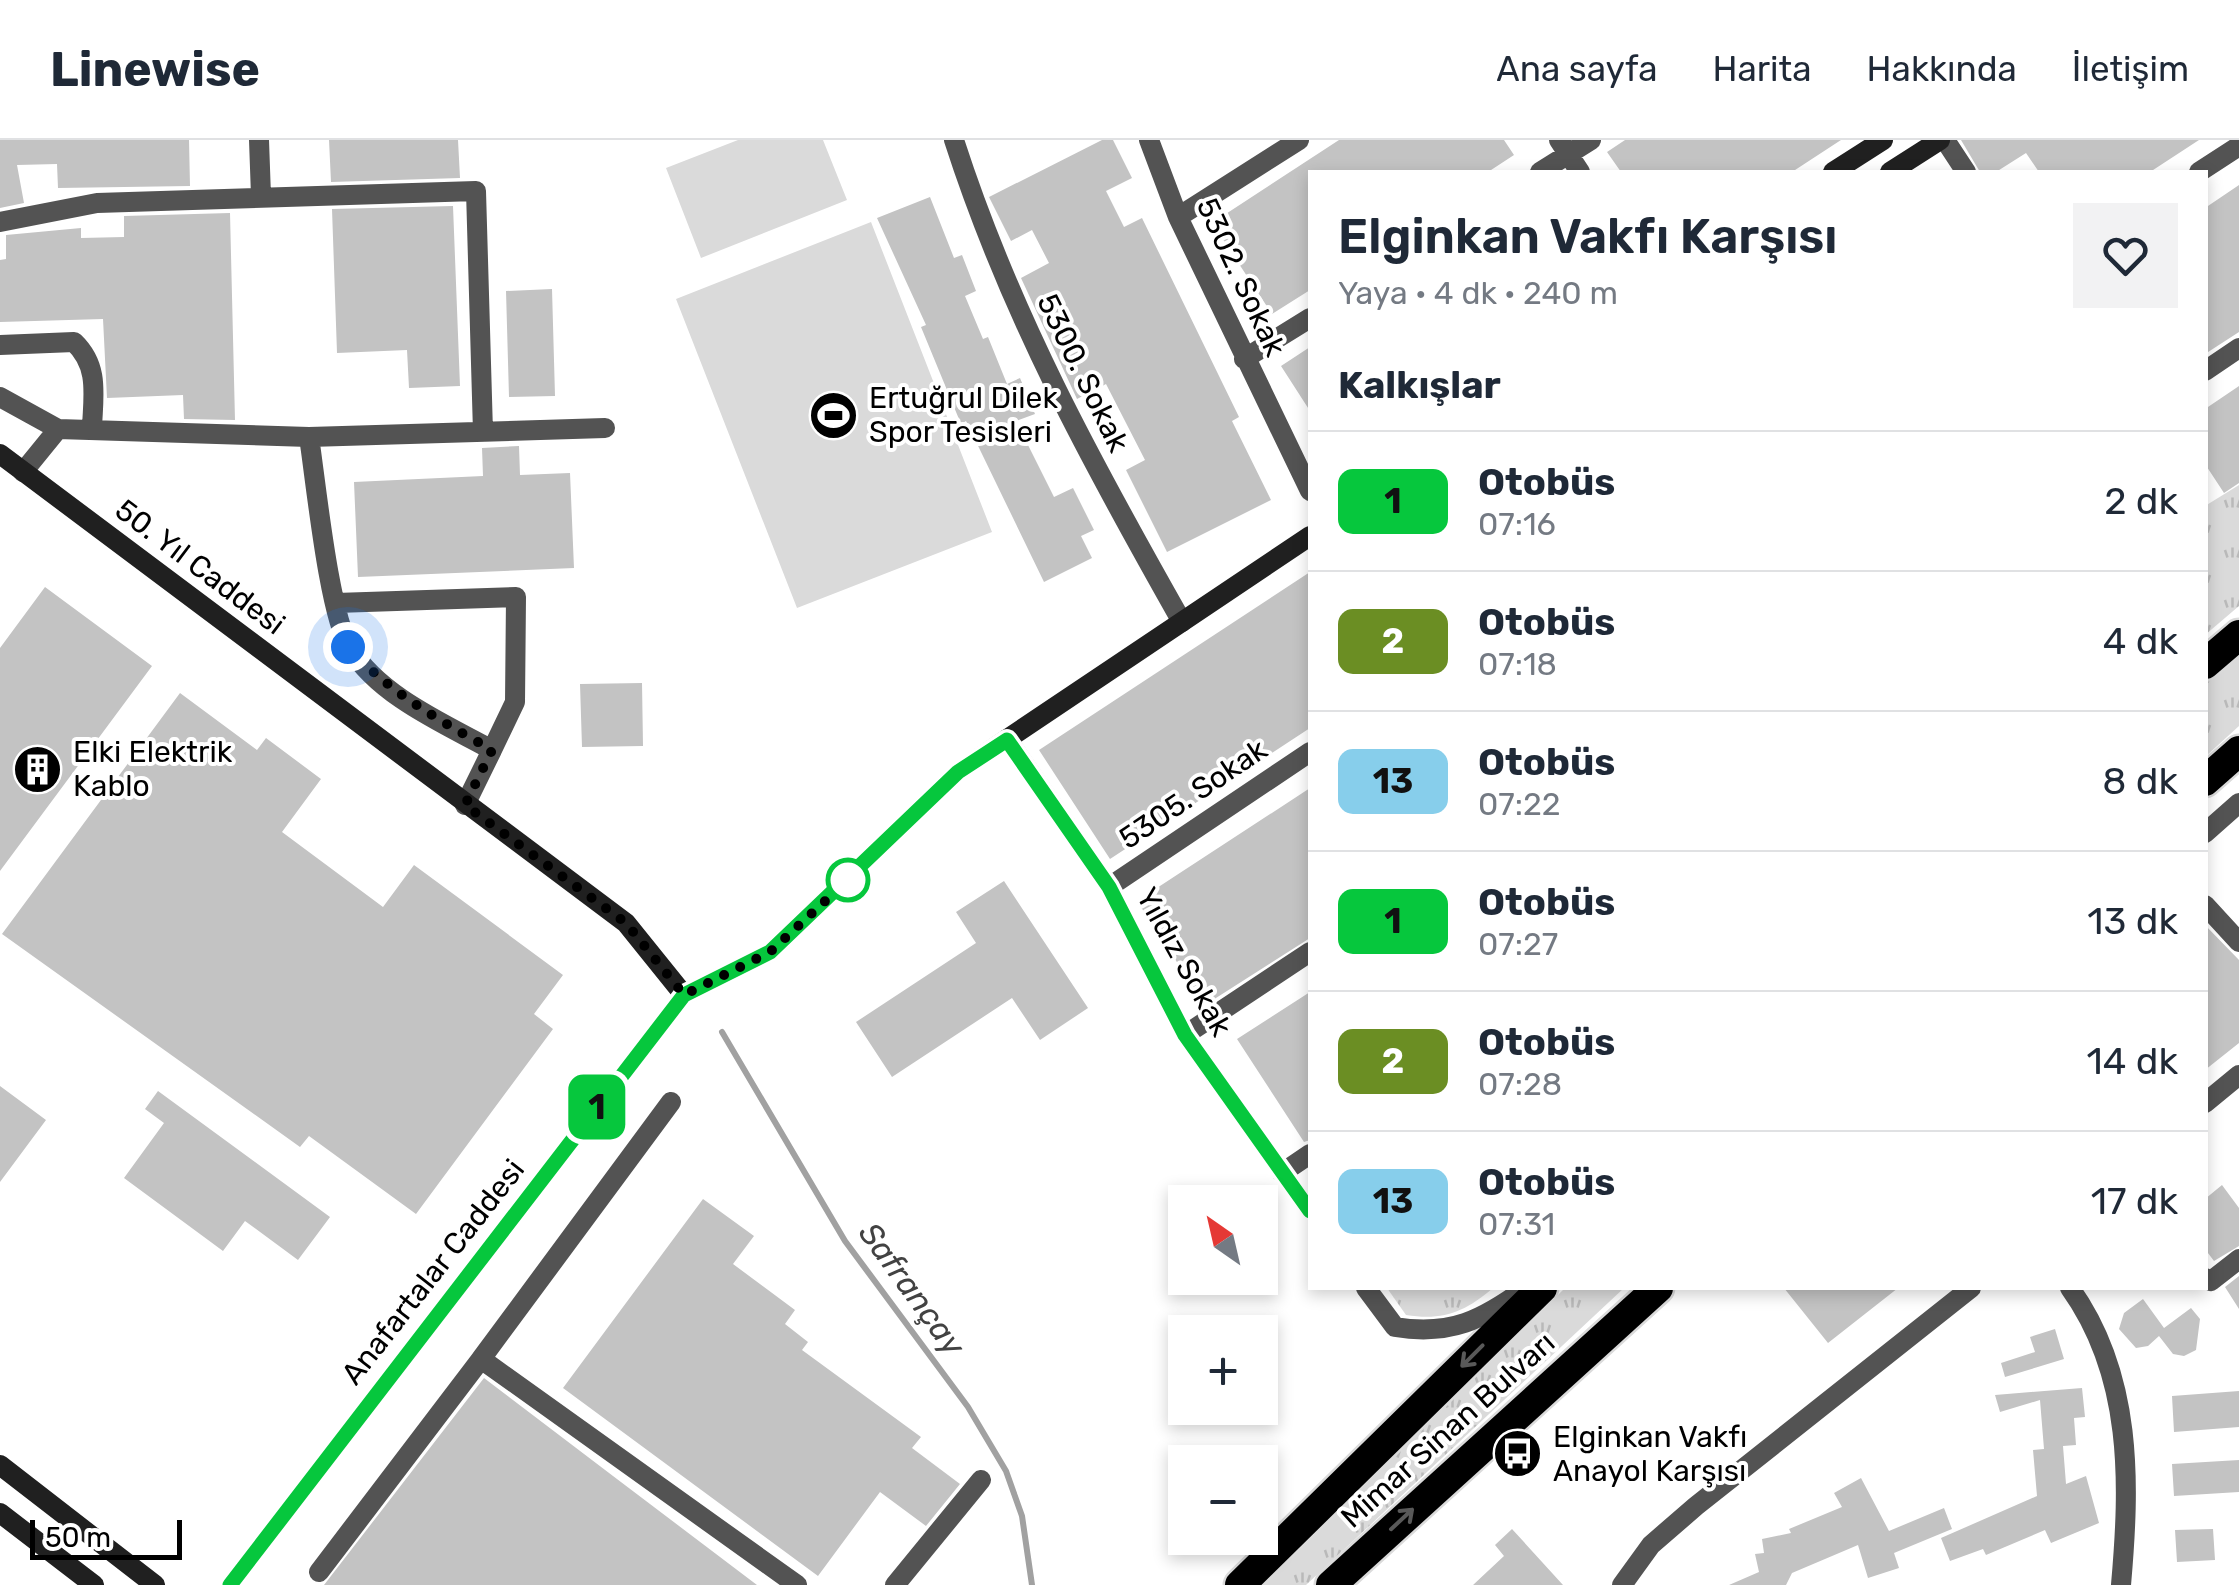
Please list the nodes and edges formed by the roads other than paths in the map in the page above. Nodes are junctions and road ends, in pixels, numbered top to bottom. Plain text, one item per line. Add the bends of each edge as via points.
1 (260, 140) edge
2 (954, 140) edge
3 (1149, 140) edge
4 (1299, 140) edge
5 (1591, 140) edge
6 (1883, 140) edge
7 (1943, 140) edge
8 (2239, 146) edge
9 (1569, 156) edge
10 (1544, 170) edge
11 (1836, 170) edge
12 (1893, 170) edge
13 (1965, 170) edge
14 (2202, 170) edge
15 (261, 196) junction
16 (1178, 217) junction
17 (0, 222) edge
18 (1308, 319) edge
19 (0, 345) edge
20 (2239, 348) edge
21 (1244, 359) junction
22 (2208, 369) edge
23 (0, 397) edge
24 (605, 428) dead end
25 (58, 429) junction
26 (92, 430) junction
27 (483, 432) junction
28 (309, 437) junction
29 (0, 454) edge
30 (23, 472) junction
31 (1308, 487) edge
32 (1308, 537) edge
33 (336, 603) junction
34 (1182, 622) junction
35 (2239, 635) edge
36 (2208, 661) edge
37 (1007, 740) junction
38 (492, 750) junction
39 (2239, 750) edge
40 (1308, 753) edge
41 (2208, 778) edge
42 (2239, 803) edge
43 (465, 805) junction
44 (2208, 830) edge
45 (1109, 887) junction
46 (2208, 908) edge
47 (2239, 942) edge
48 (1308, 953) edge
49 (684, 995) junction
50 (1185, 1035) junction
51 (2239, 1075) edge
52 (2208, 1100) edge
53 (672, 1102) dead end
54 (1308, 1155) edge
55 (1282, 1173) junction
56 (1308, 1208) edge
57 (2239, 1259) edge
58 (2208, 1280) edge
59 (1367, 1290) edge
60 (1523, 1290) edge
61 (1540, 1290) edge
62 (1656, 1290) edge
63 (1968, 1290) edge
64 (2071, 1290) edge
65 (480, 1360) junction
66 (0, 1465) edge
67 (981, 1480) dead end
68 (0, 1513) edge
69 (319, 1572) dead end
70 (94, 1585) edge
71 (155, 1585) edge
72 (230, 1585) edge
73 (797, 1585) edge
74 (895, 1585) edge
75 (1240, 1585) edge
76 (1331, 1585) edge
77 (1622, 1585) edge
78 (2121, 1585) edge

1 - 15 street
2 - 34 street, 5300. Sokak via 983,231 1066,418
3 - 16 street, 5302. Sokak
4 - 16 street
5 - 9 street
6 - 11 street
7 - 12 street
7 - 13 street
8 - 14 street
9 - 10 street
15 - 17 street via 97,204
15 - 27 street via 476,191
16 - 21 street, 5302. Sokak
18 - 21 street
19 - 26 street via 74,342 89,356 94,376
20 - 22 street
21 - 31 street, 5302. Sokak
23 - 25 street
24 - 27 street
25 - 26 street
25 - 30 street
26 - 28 street
27 - 28 street
28 - 33 street
29 - 30 street, 50. Yıl Caddesi
30 - 43 street, 50. Yıl Caddesi
32 - 34 street
33 - 38 street via 348,647 375,677
33 - 38 street via 516,597 515,702
34 - 37 street
35 - 36 highway
37 - 45 street, Yıldız Sokak
37 - 49 street via 958,772 770,952
38 - 43 street
39 - 41 highway
40 - 45 street, 5305. Sokak
42 - 44 street
43 - 49 street, 50. Yıl Caddesi via 626,923
45 - 50 street, Yıldız Sokak
46 - 47 street
48 - 50 street
49 - 72 street, Anafartalar Caddesi
50 - 55 street, Yıldız Sokak
51 - 52 street
53 - 65 street
54 - 55 street
55 - 56 street, Yıldız Sokak
57 - 58 street
59 - 60 street via 1395,1328 1430,1333 1469,1323
61 -> 75 highway, Mimar Sinan Bulvarı
76 -> 62 highway, Mimar Sinan Bulvarı
63 - 77 street via 1666,1532
64 - 78 street via 2107,1364 2127,1442
65 - 69 street
65 - 73 street
66 - 71 street
67 - 74 street
68 - 70 street

